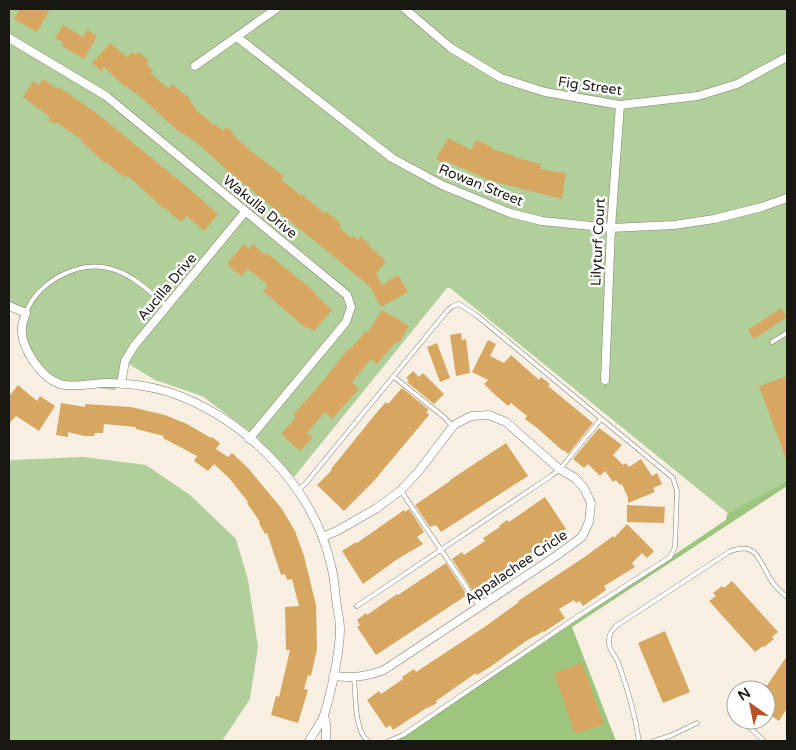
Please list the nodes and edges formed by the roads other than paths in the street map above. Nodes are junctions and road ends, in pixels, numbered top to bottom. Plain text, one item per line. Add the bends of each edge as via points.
1 (276, 9) edge
2 (405, 9) edge
3 (237, 37) junction
4 (9, 38) edge
5 (787, 56) edge
6 (195, 66) dead end
7 (620, 105) junction
8 (787, 198) edge
9 (246, 212) junction
10 (610, 228) junction
11 (9, 306) edge
12 (167, 306) junction
13 (26, 313) junction
14 (787, 333) edge
15 (772, 342) dead end
16 (394, 377) junction
17 (604, 380) dead end
18 (121, 384) junction
19 (601, 419) junction
20 (453, 427) junction
21 (249, 439) junction
22 (560, 469) junction
23 (298, 491) junction
24 (400, 491) junction
25 (322, 538) junction
26 (440, 550) junction
27 (787, 598) edge
28 (357, 606) dead end
29 (480, 607) junction
30 (333, 676) junction
31 (354, 678) junction
32 (324, 716) junction
33 (697, 723) dead end
34 (752, 730) edge
35 (309, 741) edge
36 (326, 741) edge
37 (368, 741) edge
38 (390, 741) edge
39 (639, 741) edge
40 (654, 741) edge
41 (764, 741) edge

1 - 3 street
2 - 7 street, Fig Street via 451,48 501,78 545,92
3 - 6 street
3 - 10 street, Rowan Street via 392,158 442,185 510,213 542,221
4 - 9 street, Wakulla Drive via 106,96
5 - 7 street, Fig Street via 729,87 698,96
7 - 10 street, Lilyturf Court
8 - 10 street, Rowan Street via 714,220
9 - 12 street, Aucilla Drive
9 - 21 street, Wakulla Drive via 344,292 351,307 346,322
10 - 17 street, Lilyturf Court
11 - 13 street
12 - 13 lane via 133,278 108,267 82,267 50,282 37,294
12 - 18 street, Aucilla Drive via 124,361
13 - 18 street via 22,327 24,342 31,358 44,374 60,384
14 - 15 lane
16 - 19 lane via 448,311 459,304
16 - 20 lane
16 - 23 lane
18 - 21 street via 139,385 193,401
19 - 22 lane
19 - 38 lane via 673,478 678,491 673,554
20 - 22 street, Appalachee Cricle via 471,416 489,415 506,422
20 - 24 street, Appalachee Cricle
21 - 23 street via 281,468
22 - 26 lane
22 - 29 street, Appalachee Cricle via 580,483 591,503 589,522 582,537
23 - 25 street
24 - 25 street, Appalachee Cricle via 377,508
24 - 26 lane
25 - 30 street via 331,565 340,629
26 - 28 lane
26 - 29 lane
27 - 39 lane via 772,581 758,556 751,549 738,548 616,626 609,636 610,648 623,676 636,718
29 - 31 street, Appalachee Cricle via 384,670
30 - 31 street, Appalachee Cricle
30 - 32 street
31 - 37 lane via 359,727
32 - 35 street
32 - 36 street
33 - 40 lane
34 - 41 lane

